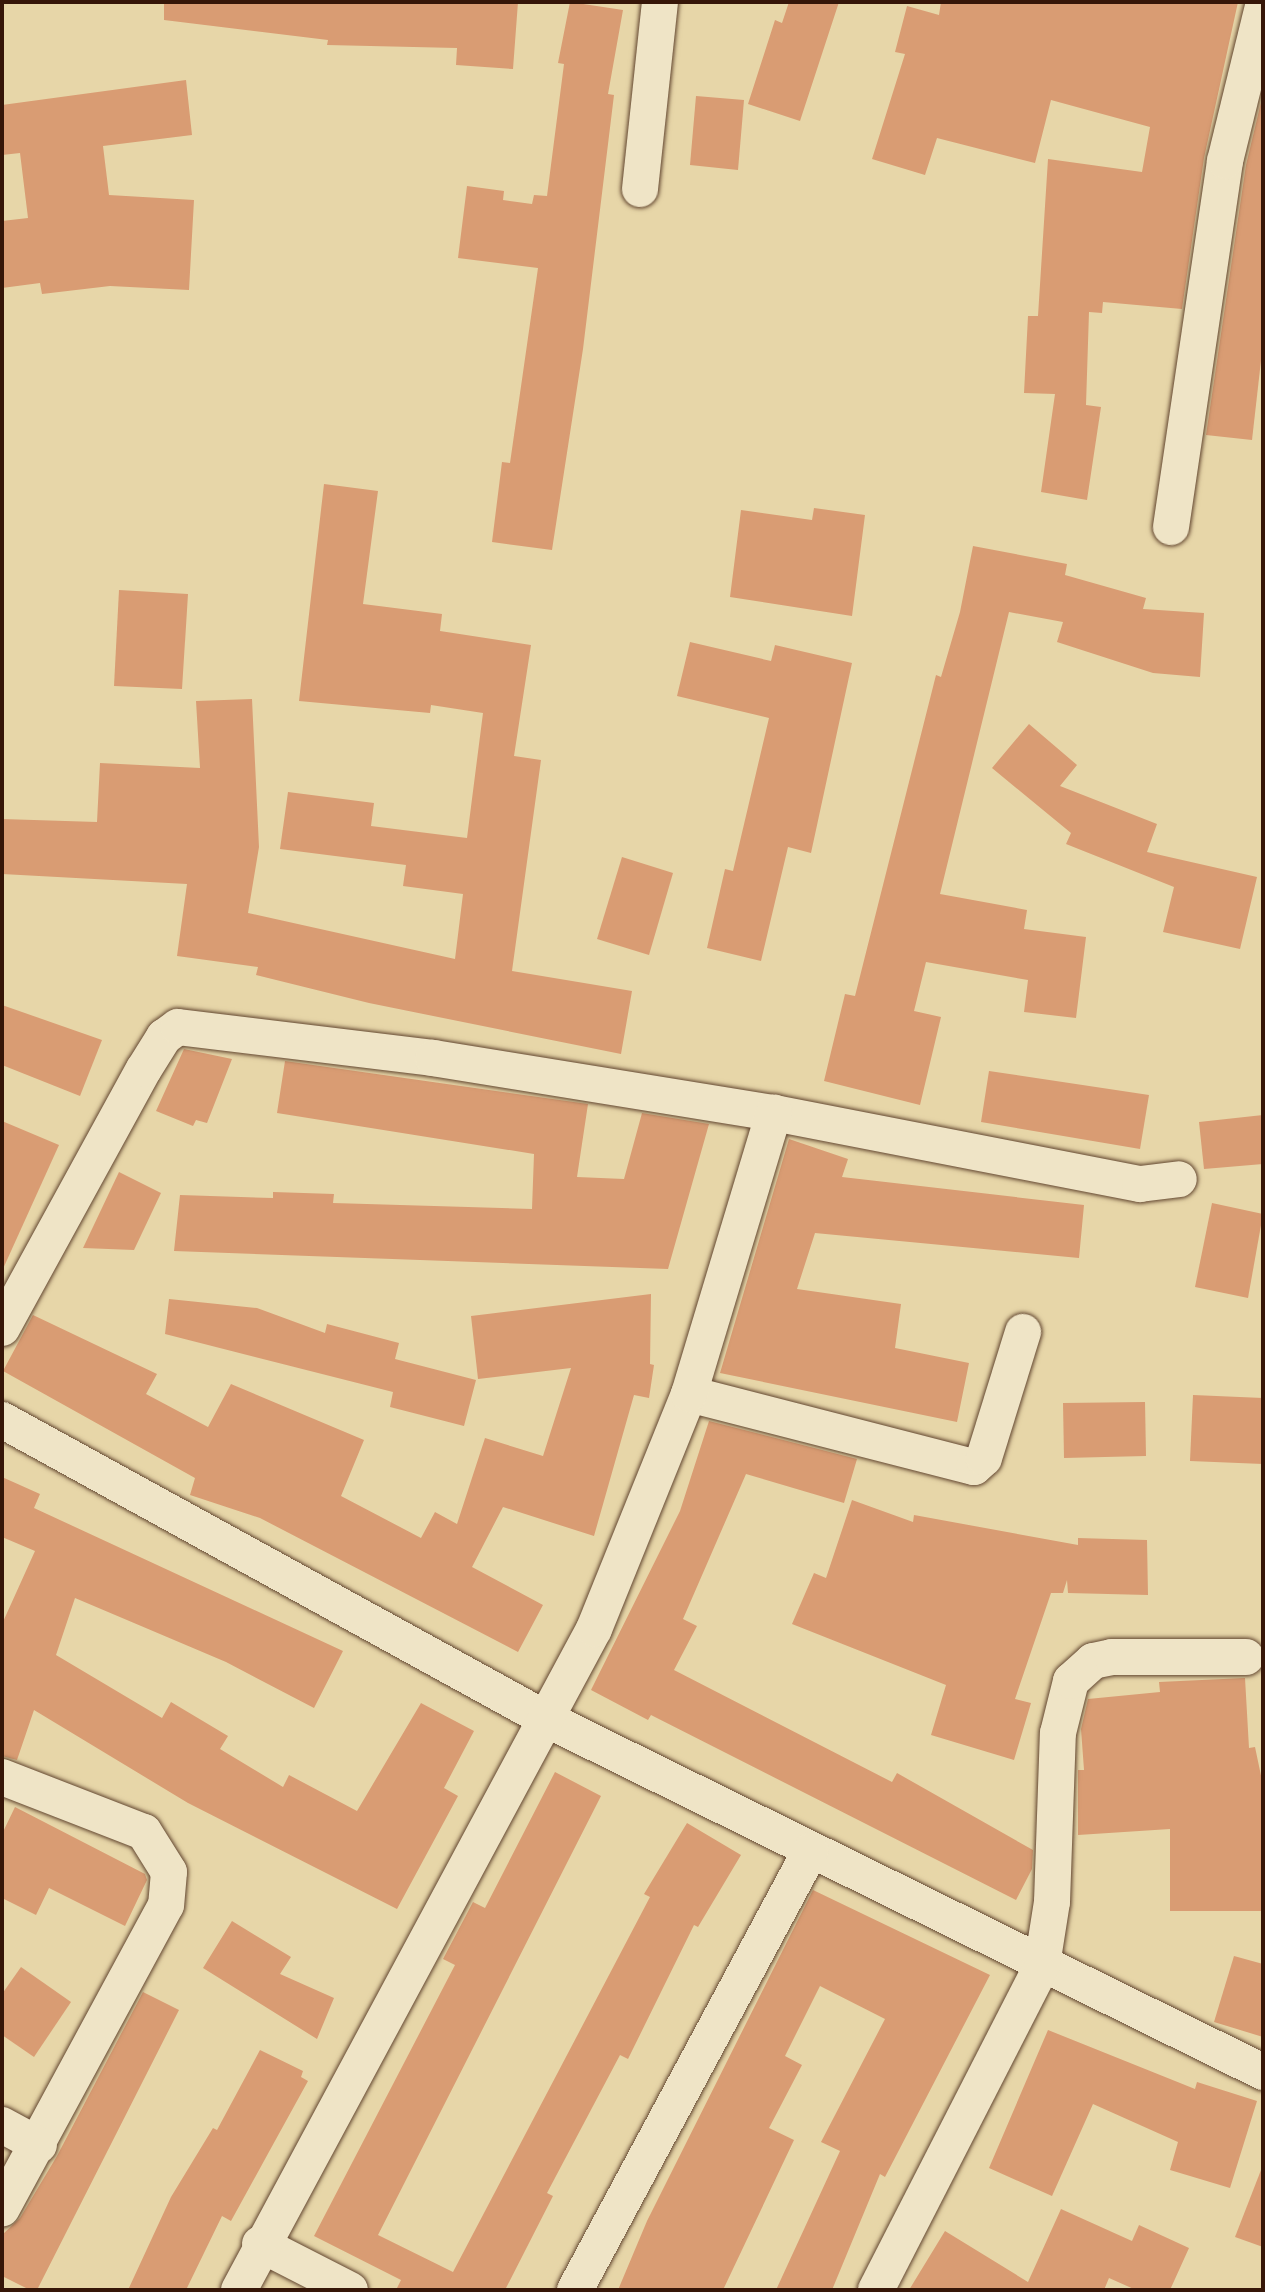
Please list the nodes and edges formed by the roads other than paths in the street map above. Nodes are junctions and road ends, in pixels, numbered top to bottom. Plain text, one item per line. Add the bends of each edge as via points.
1 (660, 2) edge
2 (1263, 6) edge
3 (1257, 51) edge
4 (640, 189) dead end
5 (1171, 527) dead end
6 (774, 1113) junction
7 (1179, 1179) dead end
8 (2, 1328) edge
9 (1023, 1332) dead end
10 (689, 1394) junction
11 (2, 1420) edge
12 (1246, 1657) dead end
13 (548, 1720) junction
14 (2, 1777) edge
15 (810, 1851) junction
16 (1042, 1965) junction
17 (1263, 2072) edge
18 (2, 2125) edge
19 (39, 2145) junction
20 (2, 2208) edge
21 (260, 2244) junction
22 (239, 2290) edge
23 (350, 2290) edge
24 (575, 2290) edge
25 (876, 2290) edge

1 - 4 street
2 - 3 street
3 - 5 street via 1225,161
6 - 7 street via 1140,1184
6 - 8 street via 433,1058 178,1027 164,1037 144,1069
6 - 10 street
9 - 10 street via 984,1458 974,1467
10 - 13 street via 594,1629
11 - 13 street
12 - 16 street via 1112,1657 1093,1661 1071,1681 1058,1733 1052,1902
13 - 15 street
13 - 21 street
14 - 19 street via 144,1832 169,1872 166,1905
15 - 16 street
15 - 24 street
16 - 17 street
16 - 25 street
18 - 19 street
19 - 20 street
21 - 22 street
21 - 23 street

